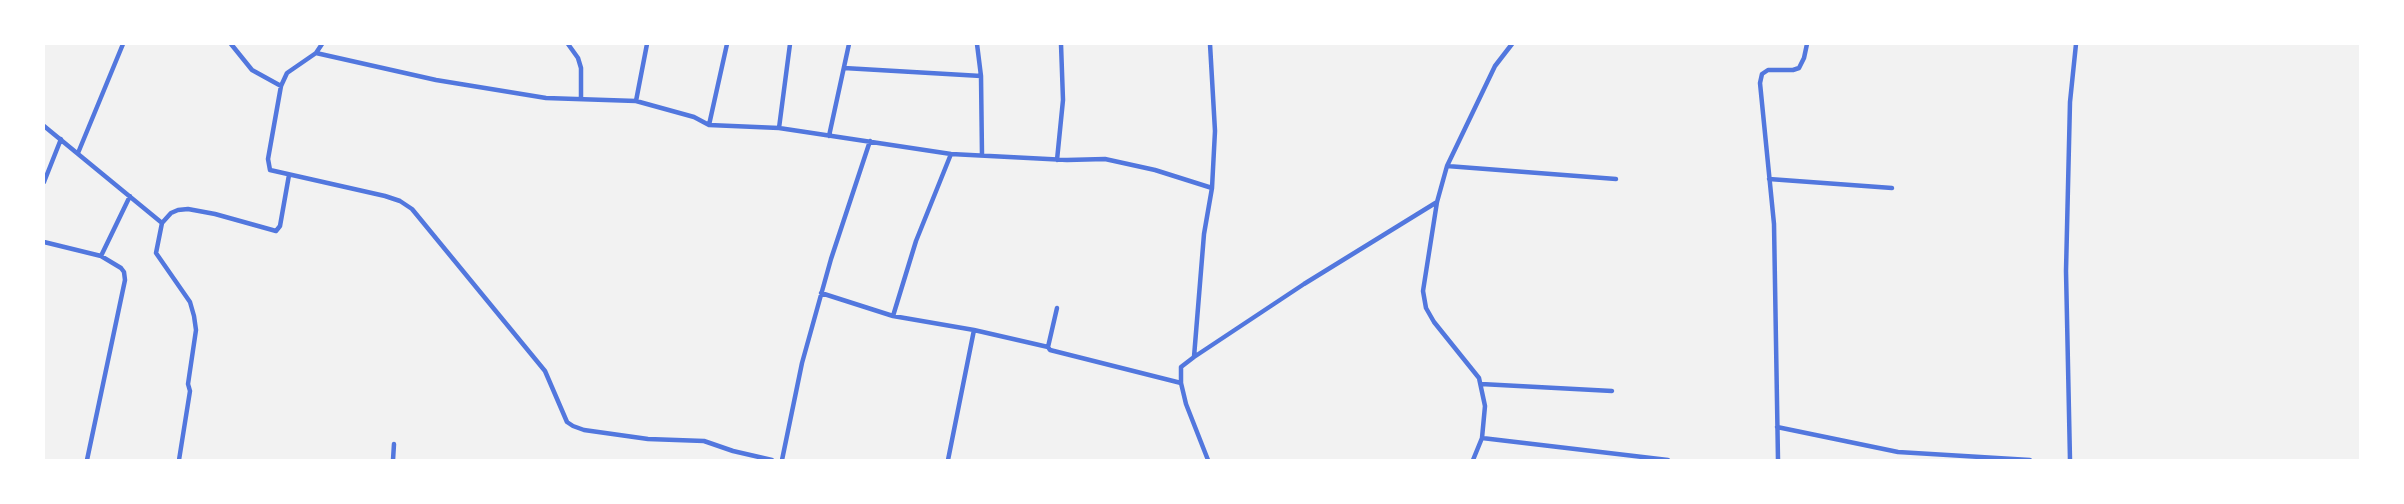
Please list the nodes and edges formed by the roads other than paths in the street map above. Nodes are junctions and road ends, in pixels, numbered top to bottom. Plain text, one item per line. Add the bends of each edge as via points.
1 (123, 44) edge
2 (231, 44) edge
3 (322, 44) edge
4 (568, 44) edge
5 (647, 44) edge
6 (727, 44) edge
7 (790, 44) edge
8 (849, 44) edge
9 (977, 44) edge
10 (1061, 44) edge
11 (1210, 44) edge
12 (1512, 44) edge
13 (1807, 44) edge
14 (2076, 44) edge
15 (316, 53) junction
16 (844, 68) junction
17 (981, 76) junction
18 (281, 86) junction
19 (581, 98) junction
20 (636, 101) junction
21 (709, 125) junction
22 (44, 126) edge
23 (779, 128) junction
24 (829, 136) junction
25 (61, 139) junction
26 (870, 141) junction
27 (78, 153) junction
28 (951, 154) junction
29 (982, 155) junction
30 (1057, 160) junction
31 (1447, 166) junction
32 (289, 175) junction
33 (1616, 179) dead end
34 (1769, 179) junction
35 (44, 182) edge
36 (1212, 188) junction
37 (1892, 188) dead end
38 (130, 196) junction
39 (1437, 202) junction
40 (162, 223) junction
41 (44, 242) edge
42 (100, 256) junction
43 (821, 293) junction
44 (1057, 308) dead end
45 (893, 316) junction
46 (975, 330) junction
47 (1048, 347) junction
48 (1194, 357) junction
49 (1181, 382) junction
50 (1480, 384) junction
51 (1612, 391) dead end
52 (1778, 427) junction
53 (1482, 438) junction
54 (394, 444) dead end
55 (87, 460) edge
56 (179, 460) edge
57 (393, 460) edge
58 (772, 460) edge
59 (782, 460) edge
60 (948, 460) edge
61 (1208, 460) edge
62 (1473, 460) edge
63 (1668, 460) edge
64 (1778, 460) edge
65 (2030, 460) edge
66 (2070, 460) edge

1 - 27 street
2 - 18 street via 252,70
3 - 15 street
4 - 19 street via 581,68
5 - 20 street
6 - 21 street
7 - 23 street
8 - 16 street
9 - 17 street
10 - 30 street via 1063,100
11 - 36 street via 1215,131
12 - 31 street via 1495,66
13 - 34 street via 1799,68 1762,74
14 - 66 street via 2070,102 2067,260
15 - 18 street via 287,74
15 - 19 street via 436,80 546,98
16 - 17 street
16 - 24 street
17 - 29 street
18 - 32 street via 268,159 270,170
19 - 20 street
20 - 21 street
21 - 23 street
22 - 25 street
23 - 24 street
24 - 26 street
25 - 27 street
25 - 35 street
26 - 28 street
26 - 43 street
27 - 38 street
28 - 29 street
28 - 45 street via 916,241
29 - 30 street
30 - 36 street via 1105,159
31 - 33 street
31 - 39 street
32 - 40 street via 276,231 188,209 171,213
32 - 58 street via 385,196 412,209 545,371 567,422 573,426 648,439 704,441
34 - 37 street
34 - 52 street via 1774,224
36 - 48 street via 1204,234
38 - 40 street
38 - 42 street
39 - 48 street
39 - 50 street via 1423,291 1426,308
40 - 56 street via 156,253 190,302 195,323
41 - 42 street
42 - 55 street via 121,268 125,280
43 - 45 street
43 - 59 street
44 - 47 street
45 - 46 street
46 - 47 street
46 - 60 street
47 - 49 street
48 - 49 street via 1181,367
49 - 61 street
50 - 51 street
50 - 53 street via 1485,406
52 - 64 street
52 - 65 street via 1898,452
53 - 62 street
53 - 63 street
54 - 57 street

